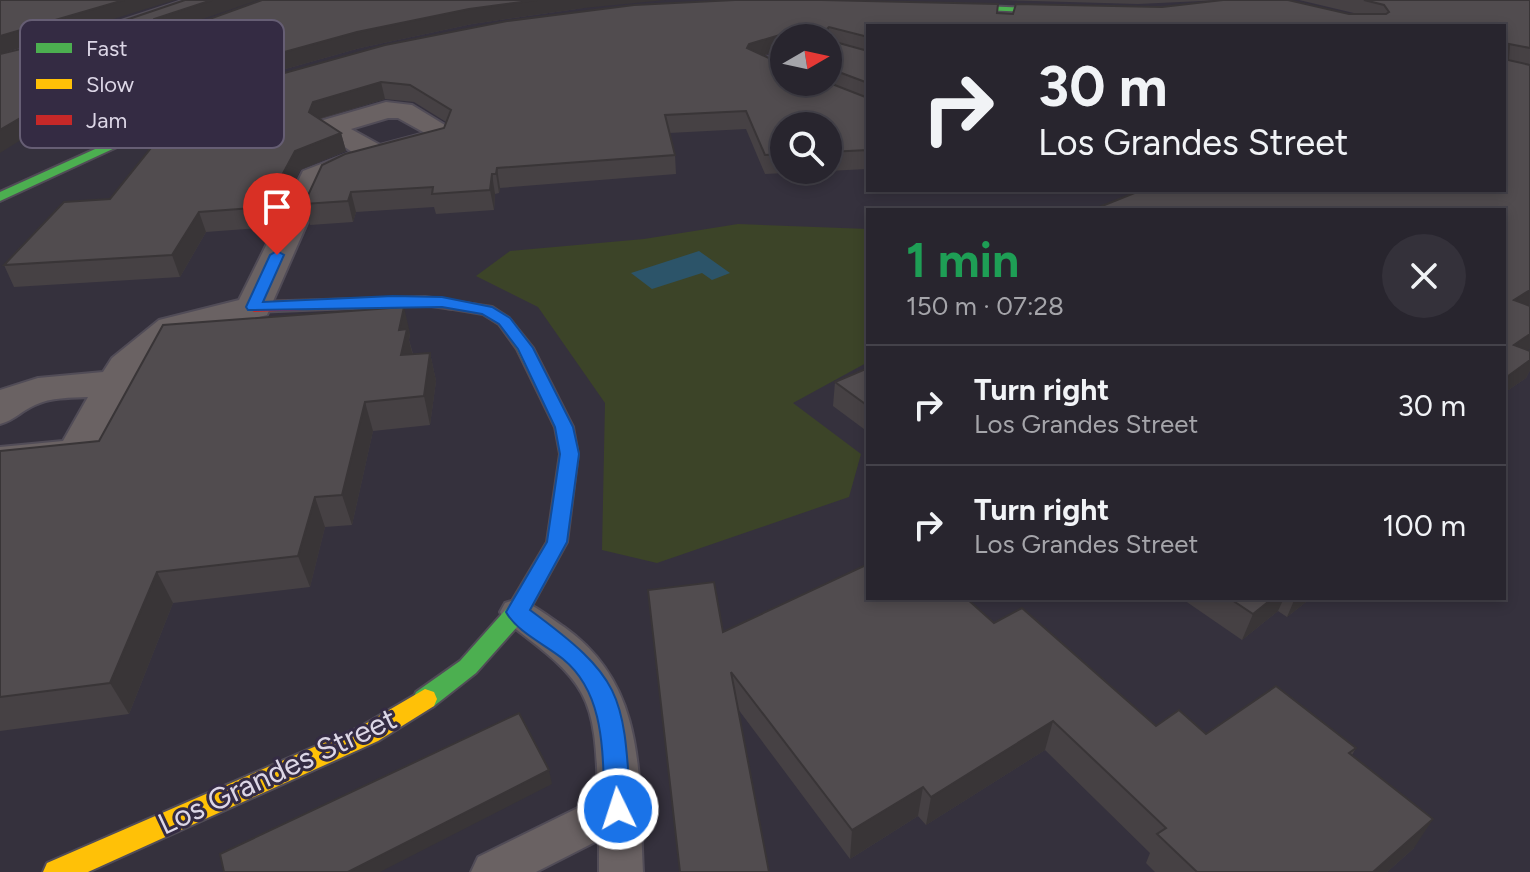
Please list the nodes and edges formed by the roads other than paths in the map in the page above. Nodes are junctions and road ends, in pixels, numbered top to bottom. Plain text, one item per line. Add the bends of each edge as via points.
1 (204, 0) edge
2 (922, 6) edge
3 (1098, 12) edge
4 (1005, 18) edge
5 (146, 20) edge
6 (20, 57) edge
7 (770, 60) edge
8 (0, 62) edge
9 (770, 69) edge
10 (106, 148) edge
11 (375, 154) junction
12 (0, 197) edge
13 (254, 307) junction
14 (118, 383) junction
15 (0, 411) edge
16 (0, 461) edge
17 (517, 612) junction
18 (618, 809) junction
19 (57, 872) edge
20 (493, 872) edge
21 (621, 872) edge

1 - 5 street
2 - 4 street
3 - 4 street
6 - 8 street
7 - 9 lane via 757,63
10 - 12 street
11 - 11 street via 435,139 440,130 403,110 329,127
11 - 13 street via 313,177
13 - 14 street, Los Grandes Street via 172,328 126,367
13 - 17 street, Los Grandes Street via 442,302 487,310 504,321 525,348 558,414 569,454 557,542
14 - 15 street via 25,393
14 - 16 street, Los Grandes Street via 78,453
17 - 18 lane via 575,655 600,686 613,726
17 - 19 street, Los Grandes Street via 450,681 369,734
18 - 20 lane
18 - 21 lane

